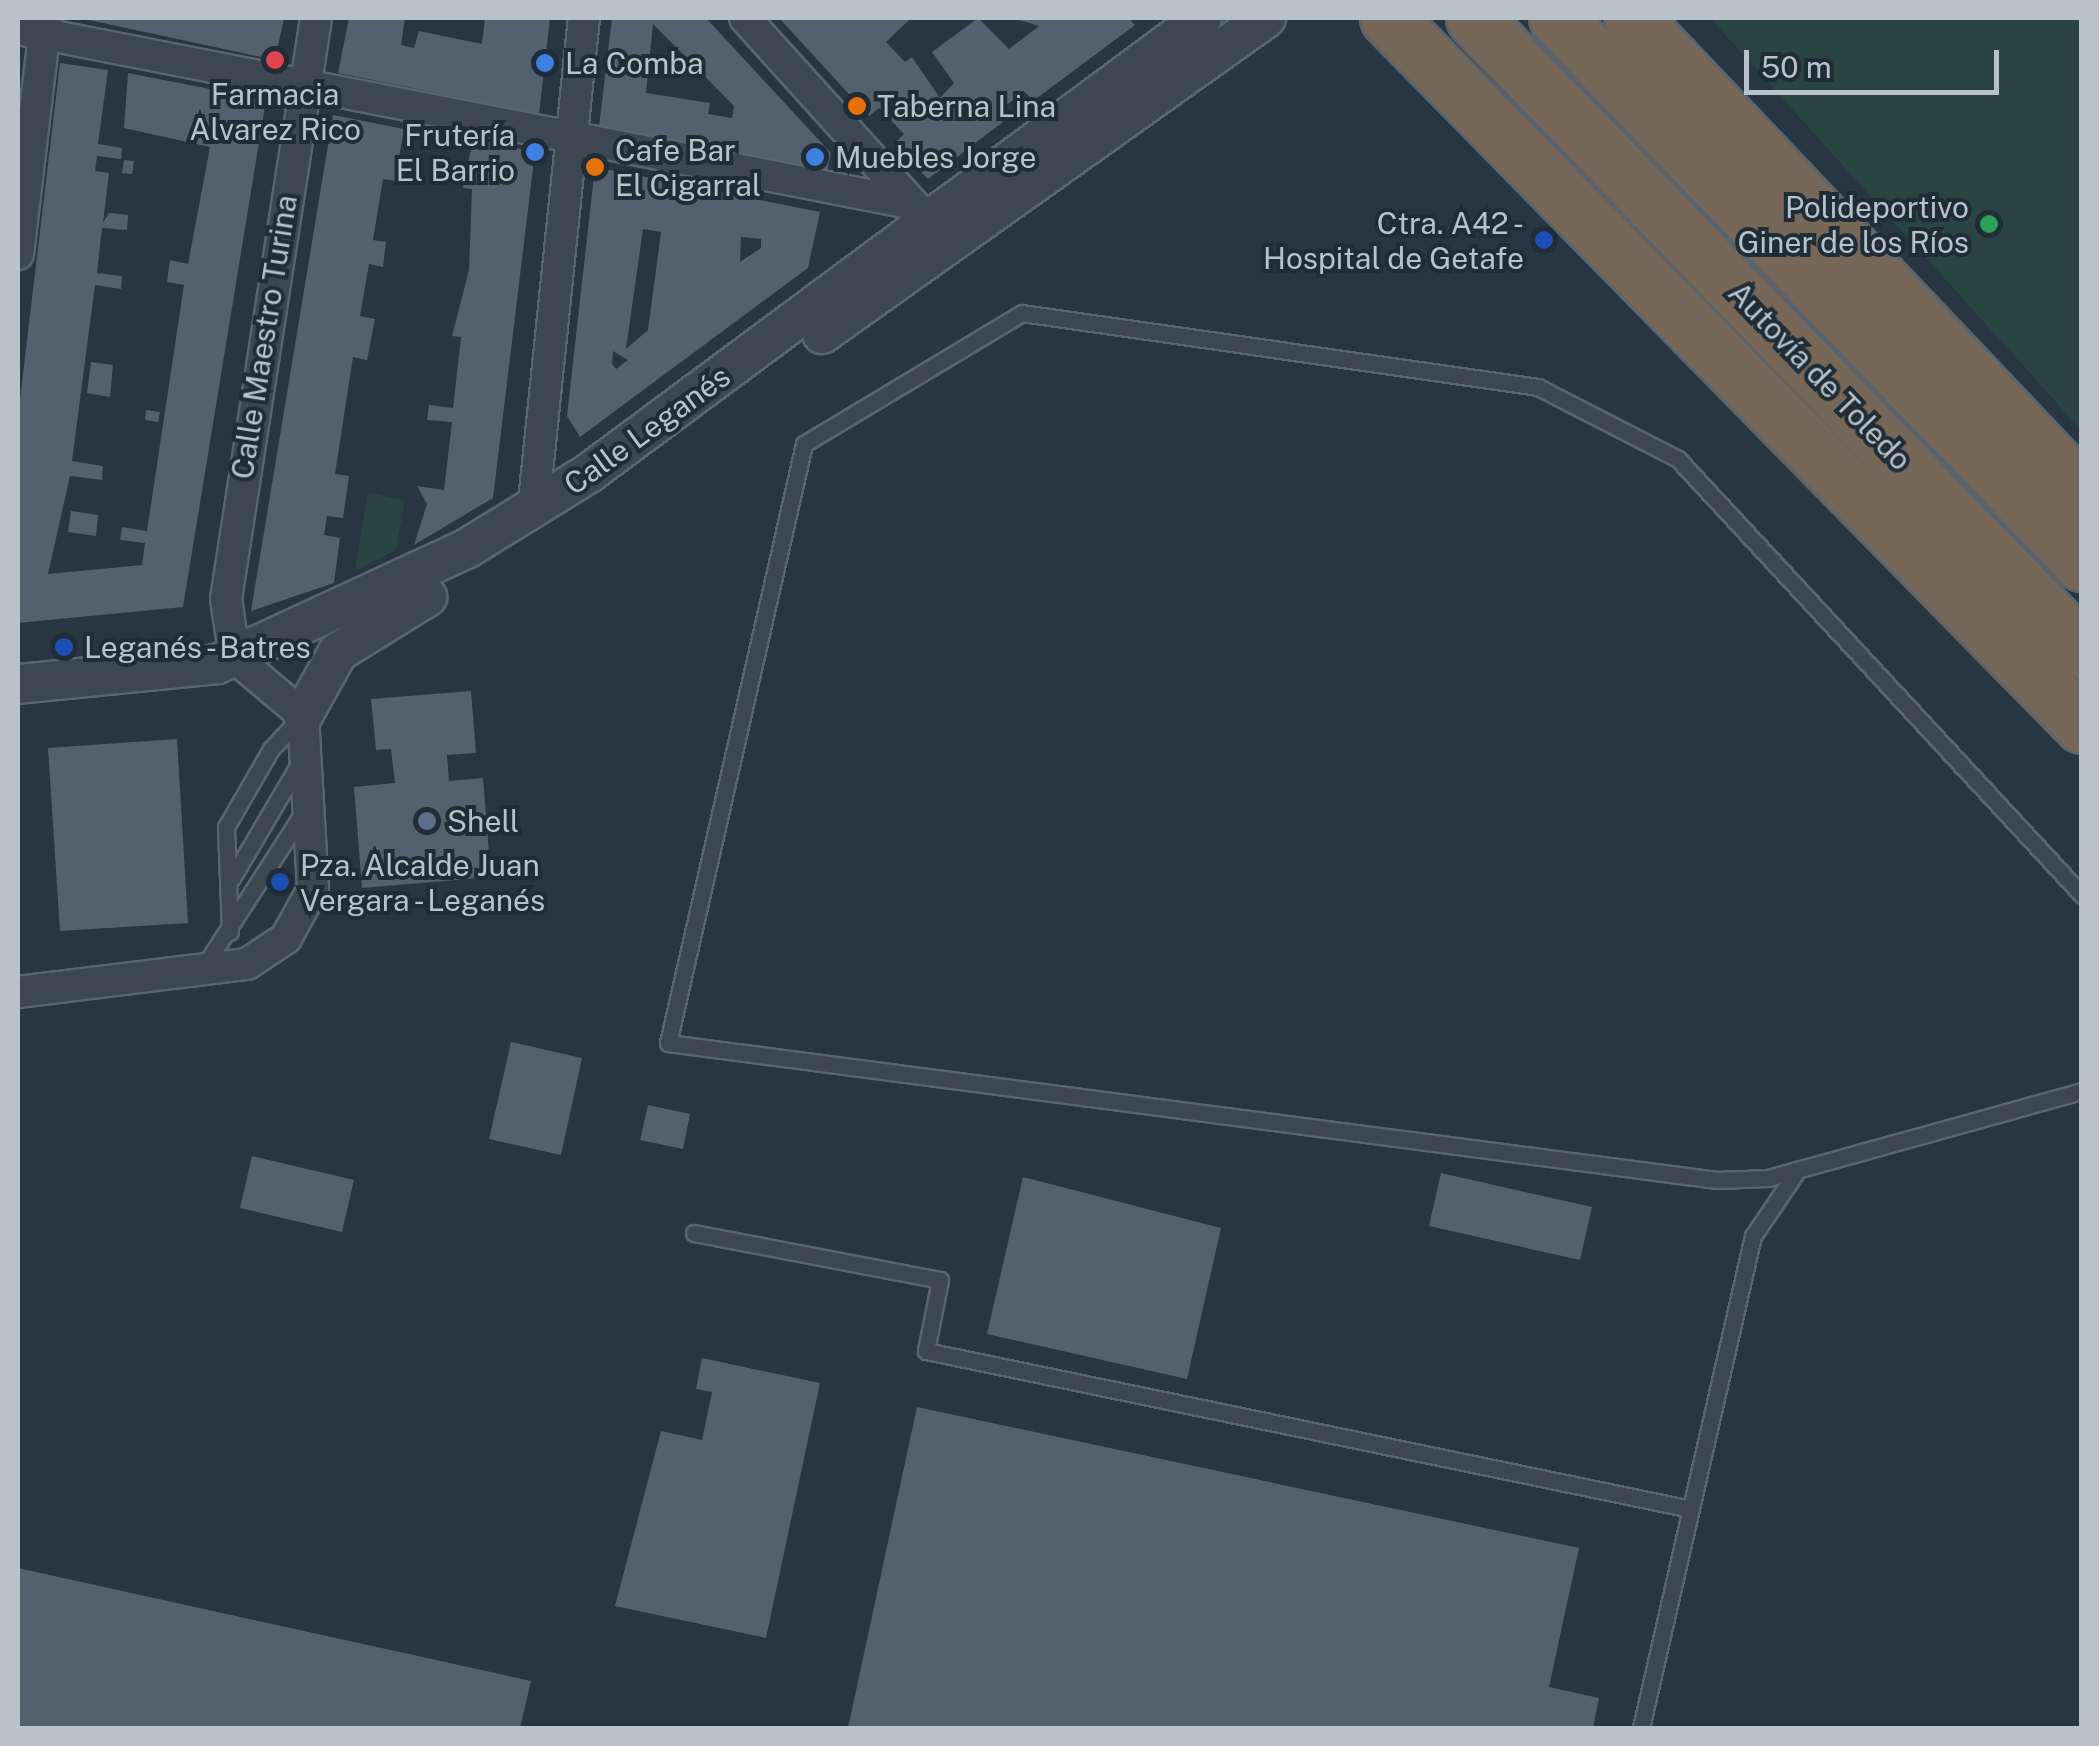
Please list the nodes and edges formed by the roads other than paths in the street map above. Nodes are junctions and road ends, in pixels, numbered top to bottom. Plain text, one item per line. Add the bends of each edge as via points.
1 (316, 18) edge
2 (584, 18) edge
3 (745, 18) edge
4 (1266, 18) edge
5 (1388, 18) edge
6 (1474, 18) edge
7 (1557, 18) edge
8 (1632, 18) edge
9 (1192, 20) edge
10 (36, 28) edge
11 (302, 87) junction
12 (568, 142) junction
13 (956, 199) junction
14 (909, 203) junction
15 (18, 254) edge
16 (2082, 492) edge
17 (534, 510) junction
18 (2082, 563) edge
19 (2082, 650) edge
20 (235, 658) junction
21 (18, 684) edge
22 (303, 715) junction
23 (2079, 723) edge
24 (306, 754) junction
25 (311, 796) junction
26 (230, 887) junction
27 (2082, 896) edge
28 (230, 932) junction
29 (200, 972) junction
30 (18, 992) edge
31 (2082, 1090) edge
32 (1802, 1168) junction
33 (694, 1232) dead end
34 (1691, 1509) junction
35 (1641, 1728) edge

1 - 11 street, Calle Maestro Turina
2 - 12 street
3 - 14 street
4 - 22 street, Calle Leganés via 572,515 352,641
5 - 23 highway
6 - 19 highway, Autovía de Toledo
7 - 18 highway, Autovía de Toledo
8 - 16 highway
9 - 13 street, Calle Leganés
10 - 11 street
10 - 15 street
11 - 12 street
11 - 20 street, Calle Maestro Turina via 228,569
12 - 14 street
12 - 17 street
13 - 14 street via 925,209
13 - 17 street, Calle Leganés
17 - 20 street, Calle Leganés
20 - 21 street, Calle Leganés
20 - 22 street
22 - 24 street
22 - 26 lane via 232,812
24 - 25 street
24 - 26 lane via 246,845
25 - 28 lane
25 - 29 street via 316,872 300,919 256,960
26 - 28 lane
27 - 32 lane via 1678,459 1538,387 1022,313 804,444 668,1043 1717,1180
28 - 29 lane
29 - 30 street
31 - 32 lane
32 - 34 lane via 1779,1187 1753,1236
33 - 34 lane via 940,1280 926,1351
34 - 35 lane

